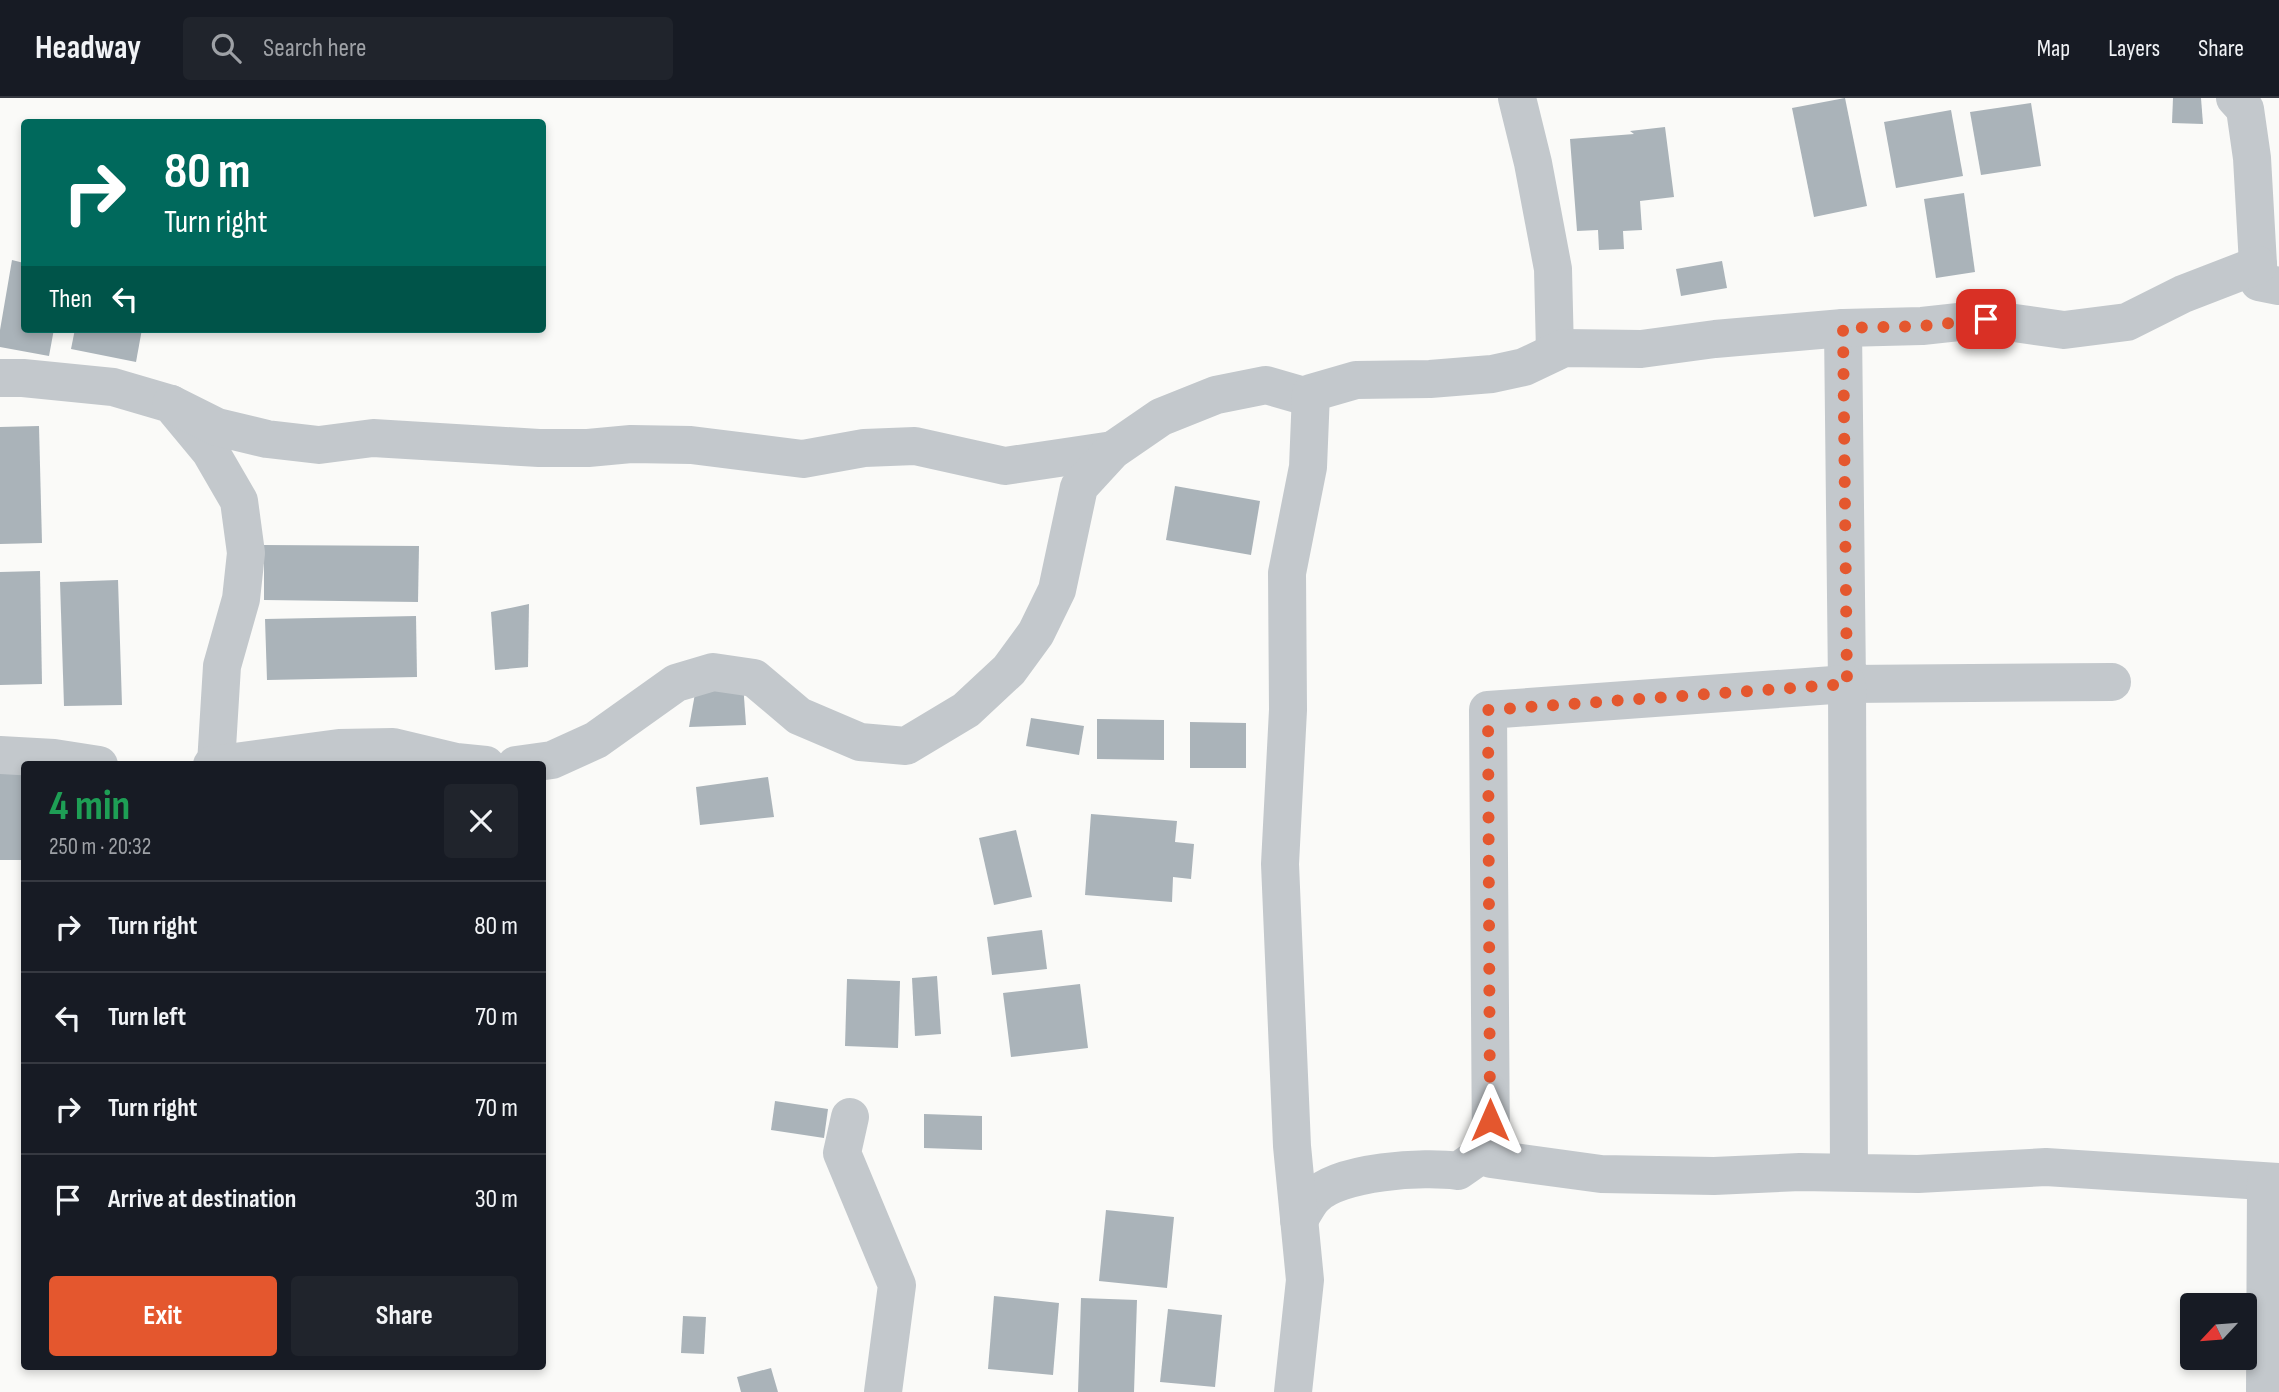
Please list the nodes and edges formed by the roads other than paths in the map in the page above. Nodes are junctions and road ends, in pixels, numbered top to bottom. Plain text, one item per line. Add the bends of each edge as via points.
1 (1517, 98) edge
2 (2235, 98) edge
3 (2269, 275) edge
4 (1843, 328) junction
5 (1555, 352) junction
6 (0, 378) edge
7 (1311, 398) junction
8 (170, 404) junction
9 (1113, 450) junction
10 (2112, 682) dead end
11 (1847, 684) junction
12 (0, 755) edge
13 (73, 761) edge
14 (214, 761) edge
15 (237, 761) edge
16 (452, 761) edge
17 (545, 761) edge
18 (850, 1117) dead end
19 (1491, 1147) junction
20 (1849, 1173) junction
21 (2272, 1182) edge
22 (1299, 1220) junction
23 (883, 1392) edge
24 (1293, 1392) edge
25 (2265, 1392) edge

1 - 5 street via 1553,269
2 - 3 street via 2245,109
3 - 4 street via 2183,294 2127,321 2064,330 1986,319
4 - 5 street via 1641,349 1564,348
4 - 11 street
5 - 7 street via 1524,367 1492,373 1356,380 1311,393
6 - 8 street via 113,387
7 - 9 street via 1266,385 1216,395 1161,417
7 - 22 street via 1308,467 1287,573 1288,710 1280,864
8 - 9 street via 216,427 319,445 373,438 539,448 691,445 803,459 864,448 915,446 1005,466
8 - 14 street via 210,450 239,501 246,553 241,599 222,666
9 - 17 street via 1079,487 1057,590 1036,633 1009,670 966,710 906,746 860,741 799,716 754,678 713,672 676,683 596,740
10 - 11 street
11 - 19 street via 1488,710
11 - 20 street
12 - 13 street
15 - 16 street via 339,748 393,747
18 - 23 street via 842,1153 897,1284
19 - 20 street via 1491,1159 1601,1174
19 - 22 street via 1458,1171 1436,1168 1346,1180 1316,1195
20 - 21 street via 2046,1167
21 - 25 street
22 - 24 street via 1305,1280

